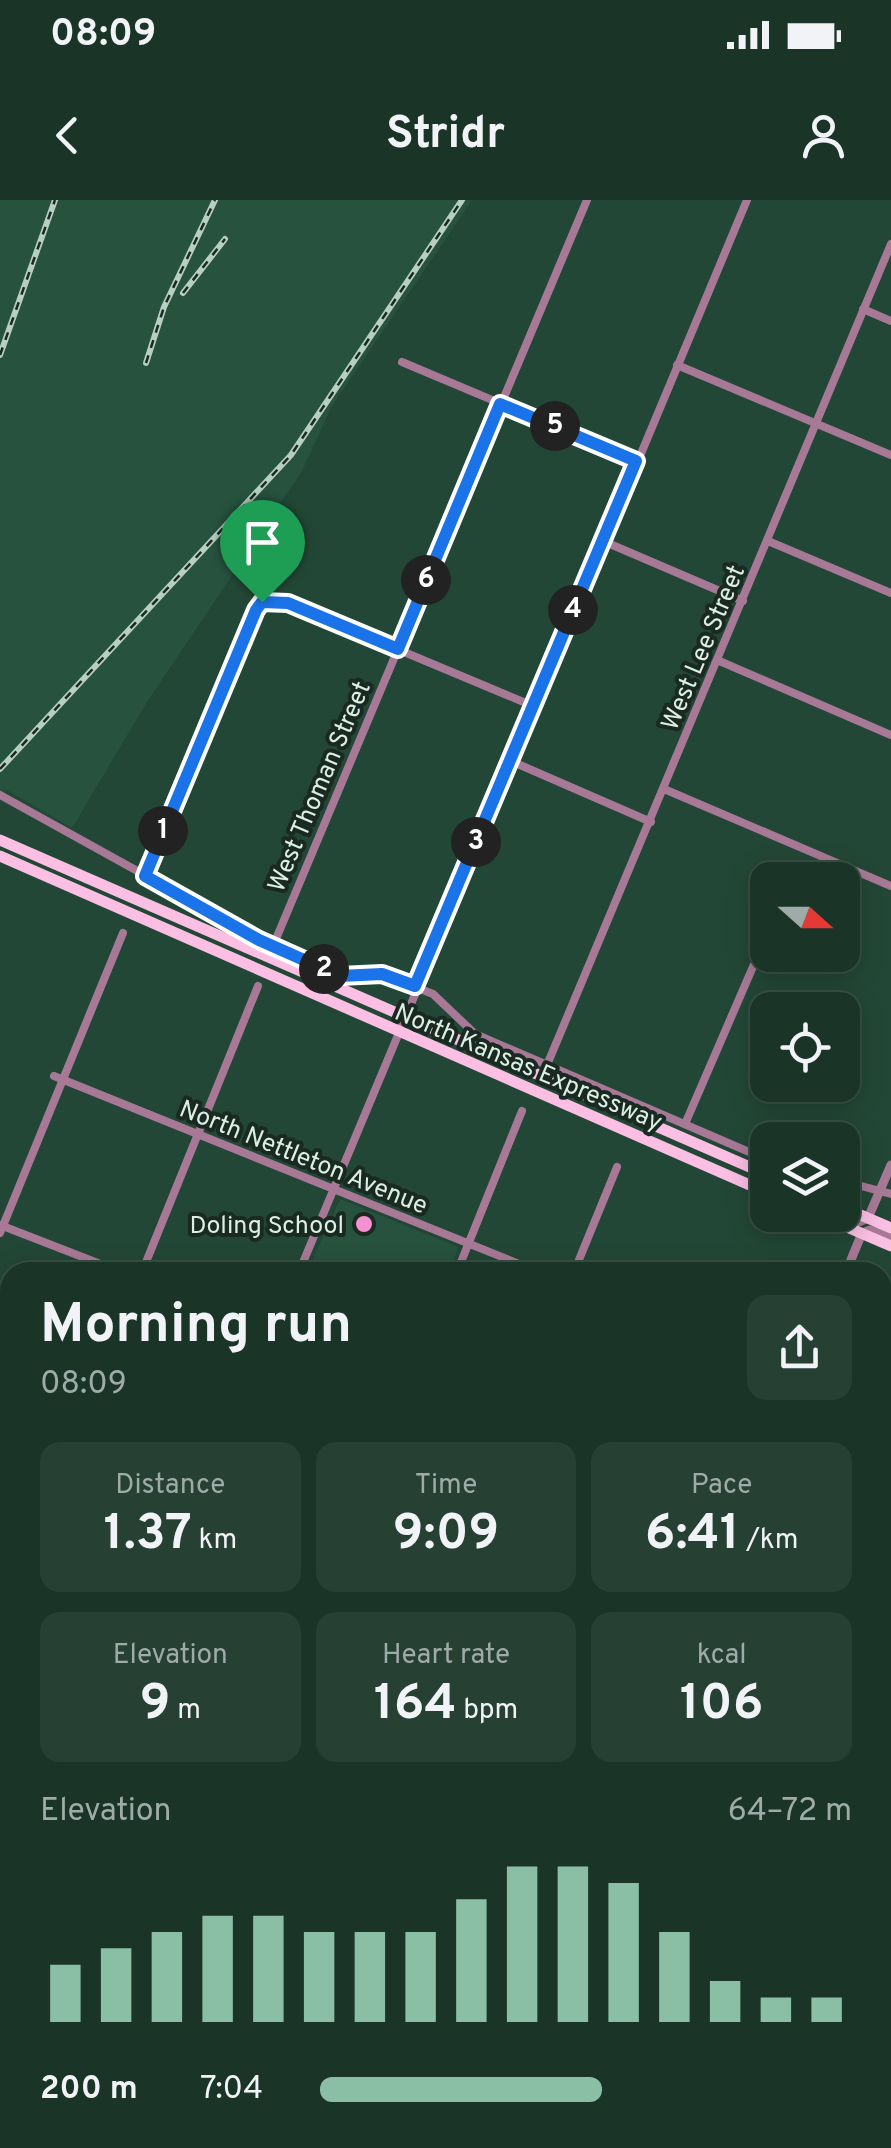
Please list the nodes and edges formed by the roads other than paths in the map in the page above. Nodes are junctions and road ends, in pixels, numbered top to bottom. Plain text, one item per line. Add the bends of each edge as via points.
1 (587, 200) edge
2 (746, 200) edge
3 (891, 244) edge
4 (864, 309) junction
5 (891, 321) edge
6 (402, 362) dead end
7 (677, 365) junction
8 (500, 404) junction
9 (818, 424) junction
10 (891, 455) edge
11 (636, 461) junction
12 (603, 541) junction
13 (768, 541) junction
14 (891, 593) edge
15 (742, 601) junction
16 (398, 649) junction
17 (717, 660) junction
18 (533, 706) junction
19 (891, 735) edge
20 (511, 761) junction
21 (664, 789) junction
22 (0, 795) edge
23 (650, 822) junction
24 (0, 840) edge
25 (6, 859) edge
26 (145, 876) junction
27 (891, 886) edge
28 (124, 933) dead end
29 (273, 946) junction
30 (751, 972) edge
31 (258, 986) dead end
32 (415, 986) junction
33 (402, 1018) junction
34 (396, 1033) junction
35 (548, 1065) junction
36 (54, 1076) dead end
37 (65, 1081) junction
38 (522, 1111) dead end
39 (685, 1124) junction
40 (198, 1135) junction
41 (750, 1152) edge
42 (891, 1165) edge
43 (617, 1167) dead end
44 (750, 1167) edge
45 (750, 1185) edge
46 (860, 1186) edge
47 (333, 1188) junction
48 (886, 1192) edge
49 (860, 1215) edge
50 (868, 1218) junction
51 (860, 1222) edge
52 (1, 1228) edge
53 (891, 1228) edge
54 (857, 1232) edge
55 (862, 1234) junction
56 (891, 1236) edge
57 (468, 1244) junction
58 (891, 1246) edge
59 (94, 1262) edge
60 (146, 1262) edge
61 (302, 1262) edge
62 (460, 1262) edge
63 (514, 1262) edge
64 (578, 1262) edge
65 (850, 1262) edge

1 - 8 street, West Thoman Street
2 - 7 street
3 - 4 street, West Lee Street
4 - 5 street
4 - 9 street, West Lee Street
6 - 8 street
7 - 9 street
7 - 11 street
8 - 11 street
8 - 16 street, West Thoman Street
9 - 10 street
9 - 13 street, West Lee Street
11 - 12 street
12 - 15 street
12 - 18 street
13 - 14 street
13 - 15 street, West Lee Street
15 - 17 street, West Lee Street
16 - 18 street
16 - 26 street via 288,603 262,602 248,620
16 - 29 street, West Thoman Street
17 - 19 street
17 - 21 street, West Lee Street
18 - 20 street
20 - 23 street
20 - 32 street
21 - 23 street, West Lee Street
21 - 27 street
22 - 26 street
23 - 35 street, West Lee Street
24 - 33 main road, North Kansas Expressway
25 - 34 main road, North Kansas Expressway
26 - 29 street
28 - 37 street
29 - 32 street via 340,976 382,974
30 - 39 street
31 - 40 street
32 - 33 street
32 - 35 street via 441,999 475,1034
33 - 34 street
33 - 44 main road, North Kansas Expressway
34 - 45 main road, North Kansas Expressway
34 - 47 street
35 - 39 street
36 - 37 street, North Nettleton Avenue
37 - 40 street, North Nettleton Avenue
37 - 52 street
38 - 57 street
39 - 41 street
40 - 47 street, North Nettleton Avenue
40 - 60 street
42 - 48 street
43 - 64 street
46 - 48 street
47 - 57 street, North Nettleton Avenue
47 - 61 street
48 - 50 street
49 - 50 main road
50 - 51 street
50 - 53 main road
52 - 59 street
54 - 55 main road
55 - 56 street
55 - 58 main road
55 - 65 street
57 - 62 street
57 - 63 street, North Nettleton Avenue

